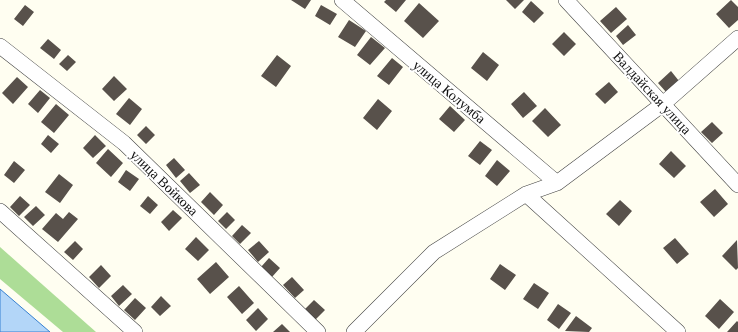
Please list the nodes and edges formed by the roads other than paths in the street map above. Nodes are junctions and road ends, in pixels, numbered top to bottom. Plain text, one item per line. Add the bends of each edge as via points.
1 (342, 0) edge
2 (566, 0) edge
3 (738, 38) edge
4 (0, 46) edge
5 (663, 104) junction
6 (557, 183) junction
7 (738, 185) edge
8 (526, 194) junction
9 (0, 211) edge
10 (135, 332) edge
11 (318, 332) edge
12 (354, 332) edge
13 (678, 332) edge

1 - 6 street, улица Колумба
2 - 5 street, Валдайская улица
3 - 5 street
4 - 11 street, улица Войкова via 124,143
5 - 6 street
5 - 7 street, Валдайская улица
6 - 8 street
8 - 12 street via 434,252
8 - 13 street
9 - 10 street

